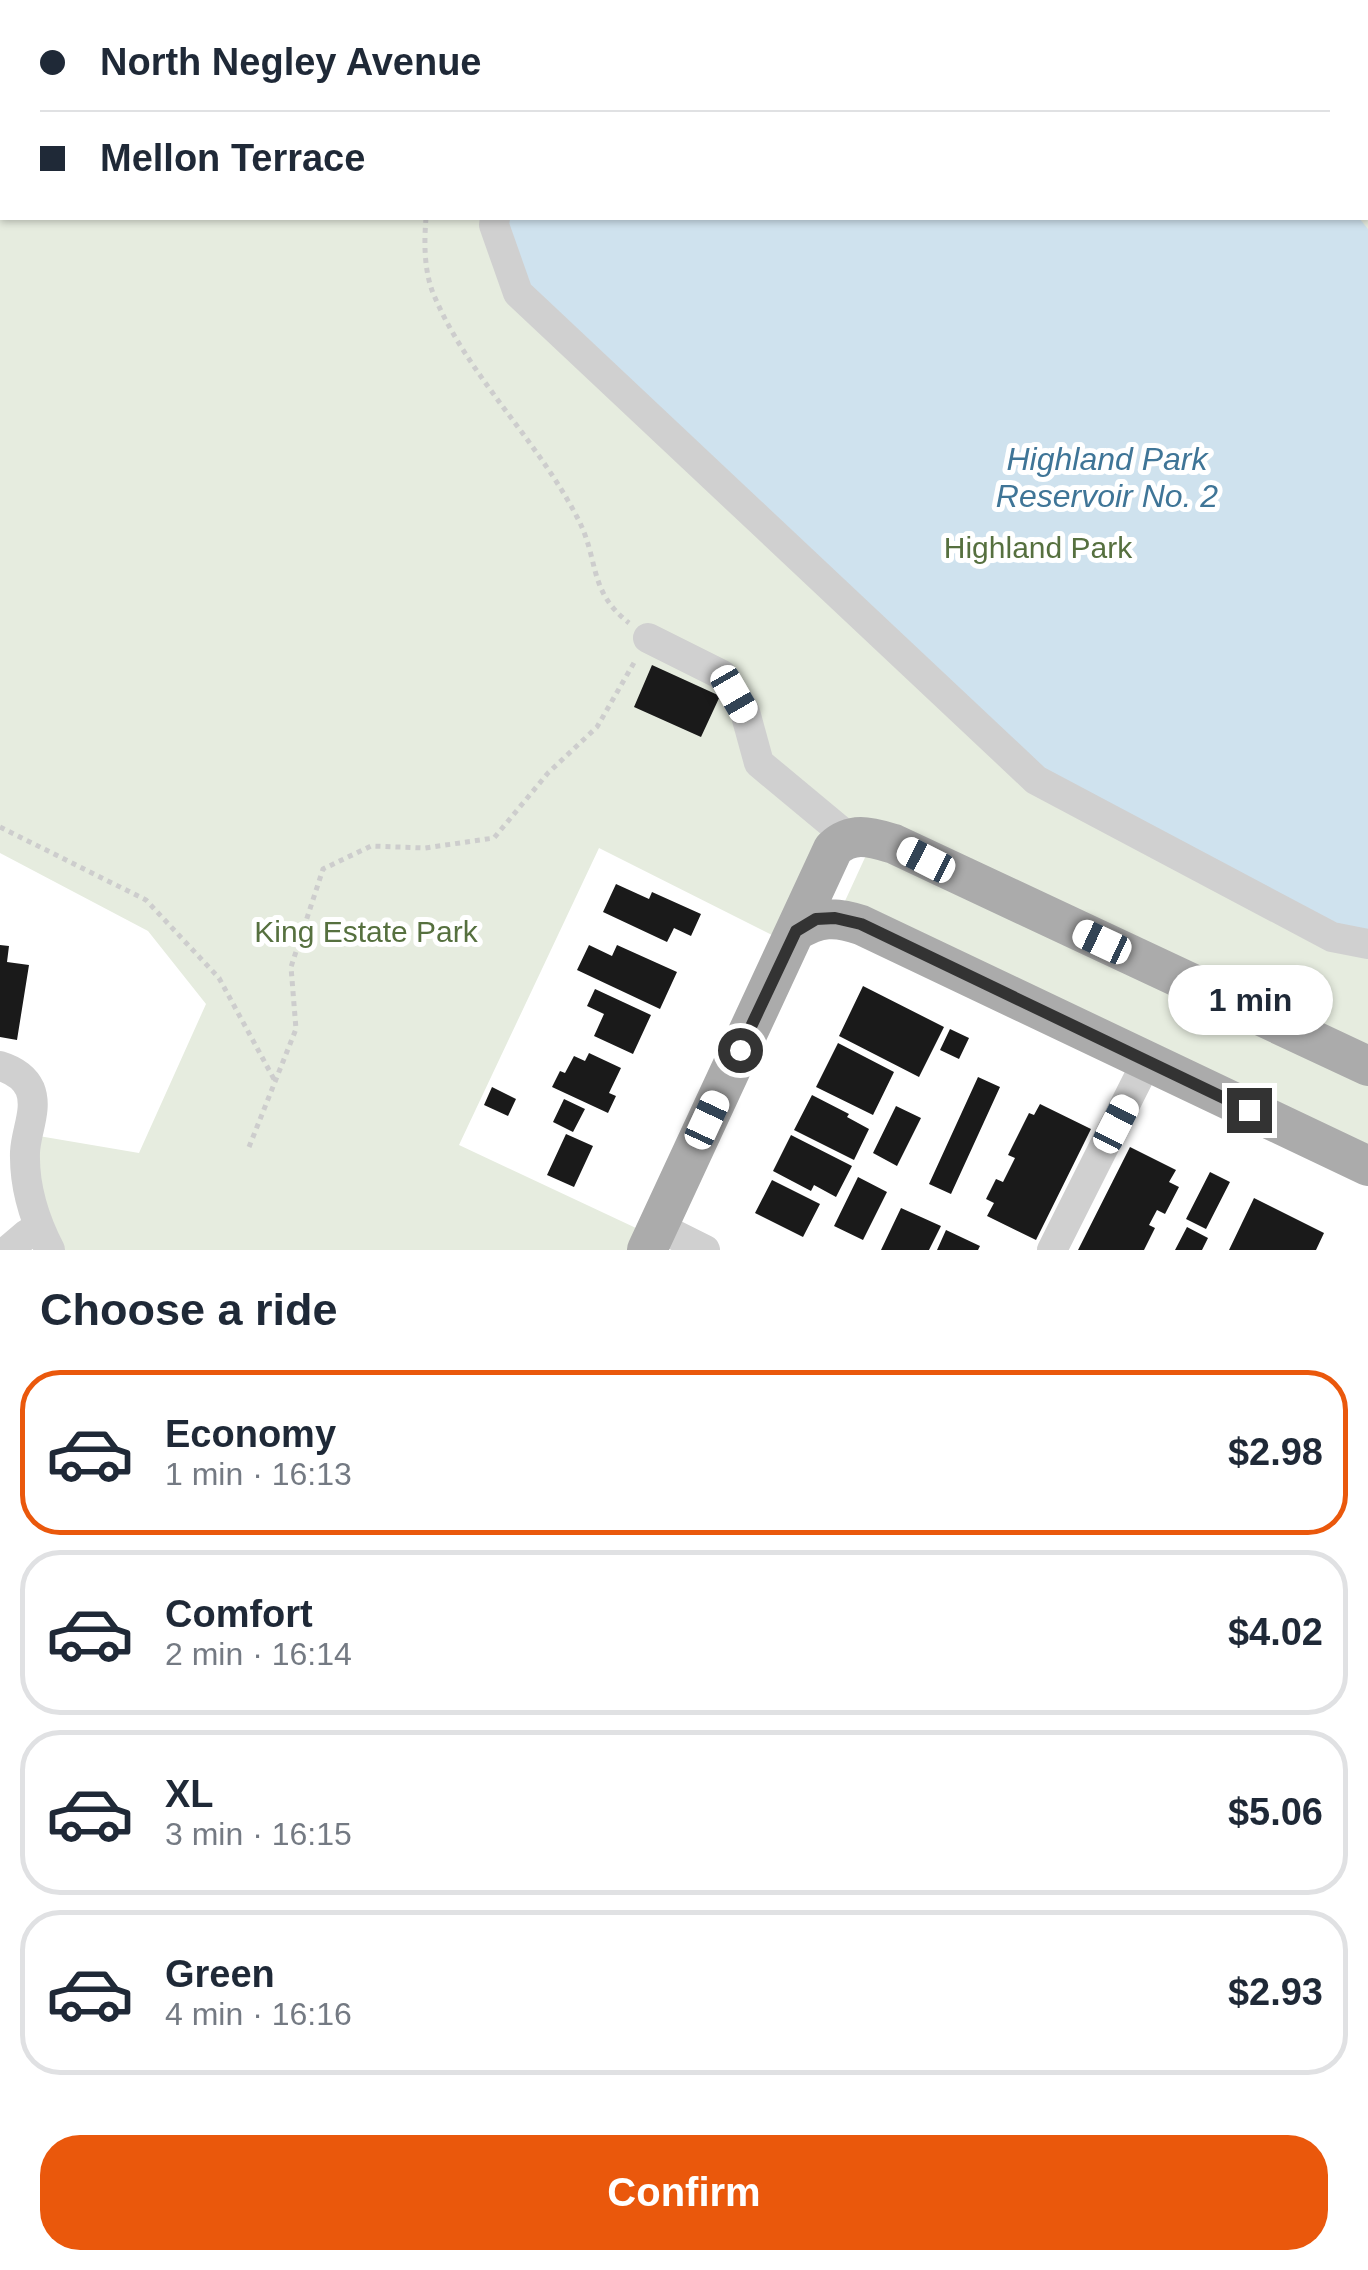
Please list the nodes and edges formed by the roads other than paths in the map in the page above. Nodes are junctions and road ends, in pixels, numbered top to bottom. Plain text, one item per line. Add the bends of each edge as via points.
1 (495, 220) edge
2 (648, 638) road end
3 (841, 843) junction
4 (796, 931) junction
5 (1368, 944) edge
6 (1147, 1062) junction
7 (0, 1066) edge
8 (1368, 1066) edge
9 (1368, 1166) edge
10 (652, 1238) edge
11 (46, 1241) edge
12 (8, 1250) edge
13 (705, 1250) edge
14 (1052, 1250) edge

1 - 5 street via 518,293 1036,780 1332,937
2 - 3 street via 722,675 744,712 759,763
3 - 4 main road
3 - 8 main road via 871,838 894,844
4 - 6 main road via 816,919 861,924
4 - 10 main road
6 - 9 main road
6 - 14 street
7 - 11 street via 20,1075 31,1092 27,1188
10 - 13 street
11 - 12 street via 26,1234

